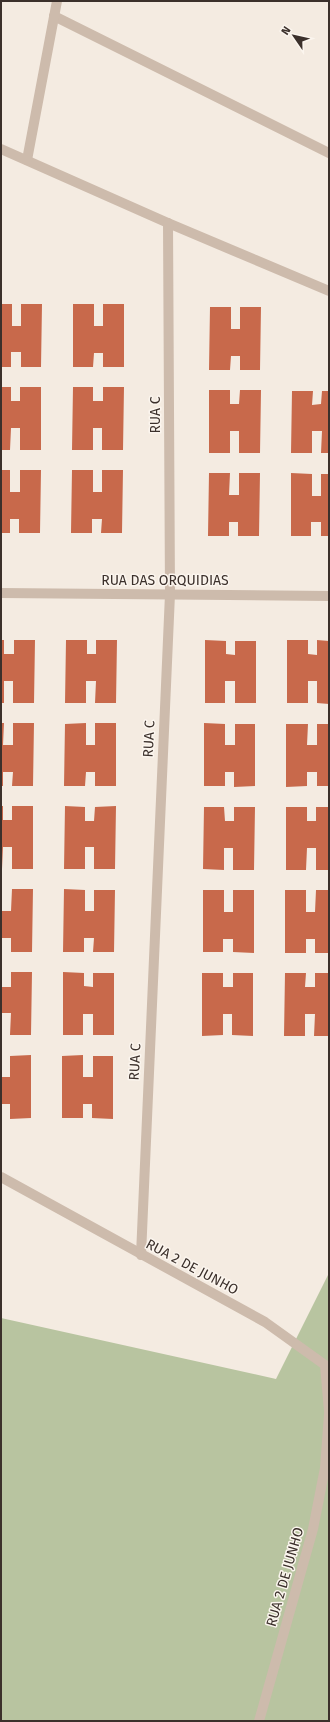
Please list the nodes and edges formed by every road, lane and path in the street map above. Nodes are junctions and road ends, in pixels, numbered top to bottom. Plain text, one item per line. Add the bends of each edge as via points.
1 (56, 1) edge
2 (54, 16) junction
3 (1, 149) edge
4 (329, 153) edge
5 (26, 160) junction
6 (168, 223) junction
7 (329, 291) edge
8 (1, 593) edge
9 (170, 594) junction
10 (329, 596) edge
11 (1, 1177) edge
12 (141, 1255) junction
13 (329, 1412) edge
14 (259, 1721) edge

1 - 2 street
2 - 4 street
2 - 5 street
3 - 5 street
5 - 6 street
6 - 7 street
6 - 9 street, RUA C
8 - 9 street, RUA DAS ORQUIDIAS
9 - 10 street, RUA DAS ORQUIDIAS
9 - 12 street, RUA C
11 - 12 street, RUA 2 DE JUNHO
12 - 13 street, RUA 2 DE JUNHO via 265,1322 325,1365
13 - 14 street, RUA 2 DE JUNHO via 325,1468 313,1529

